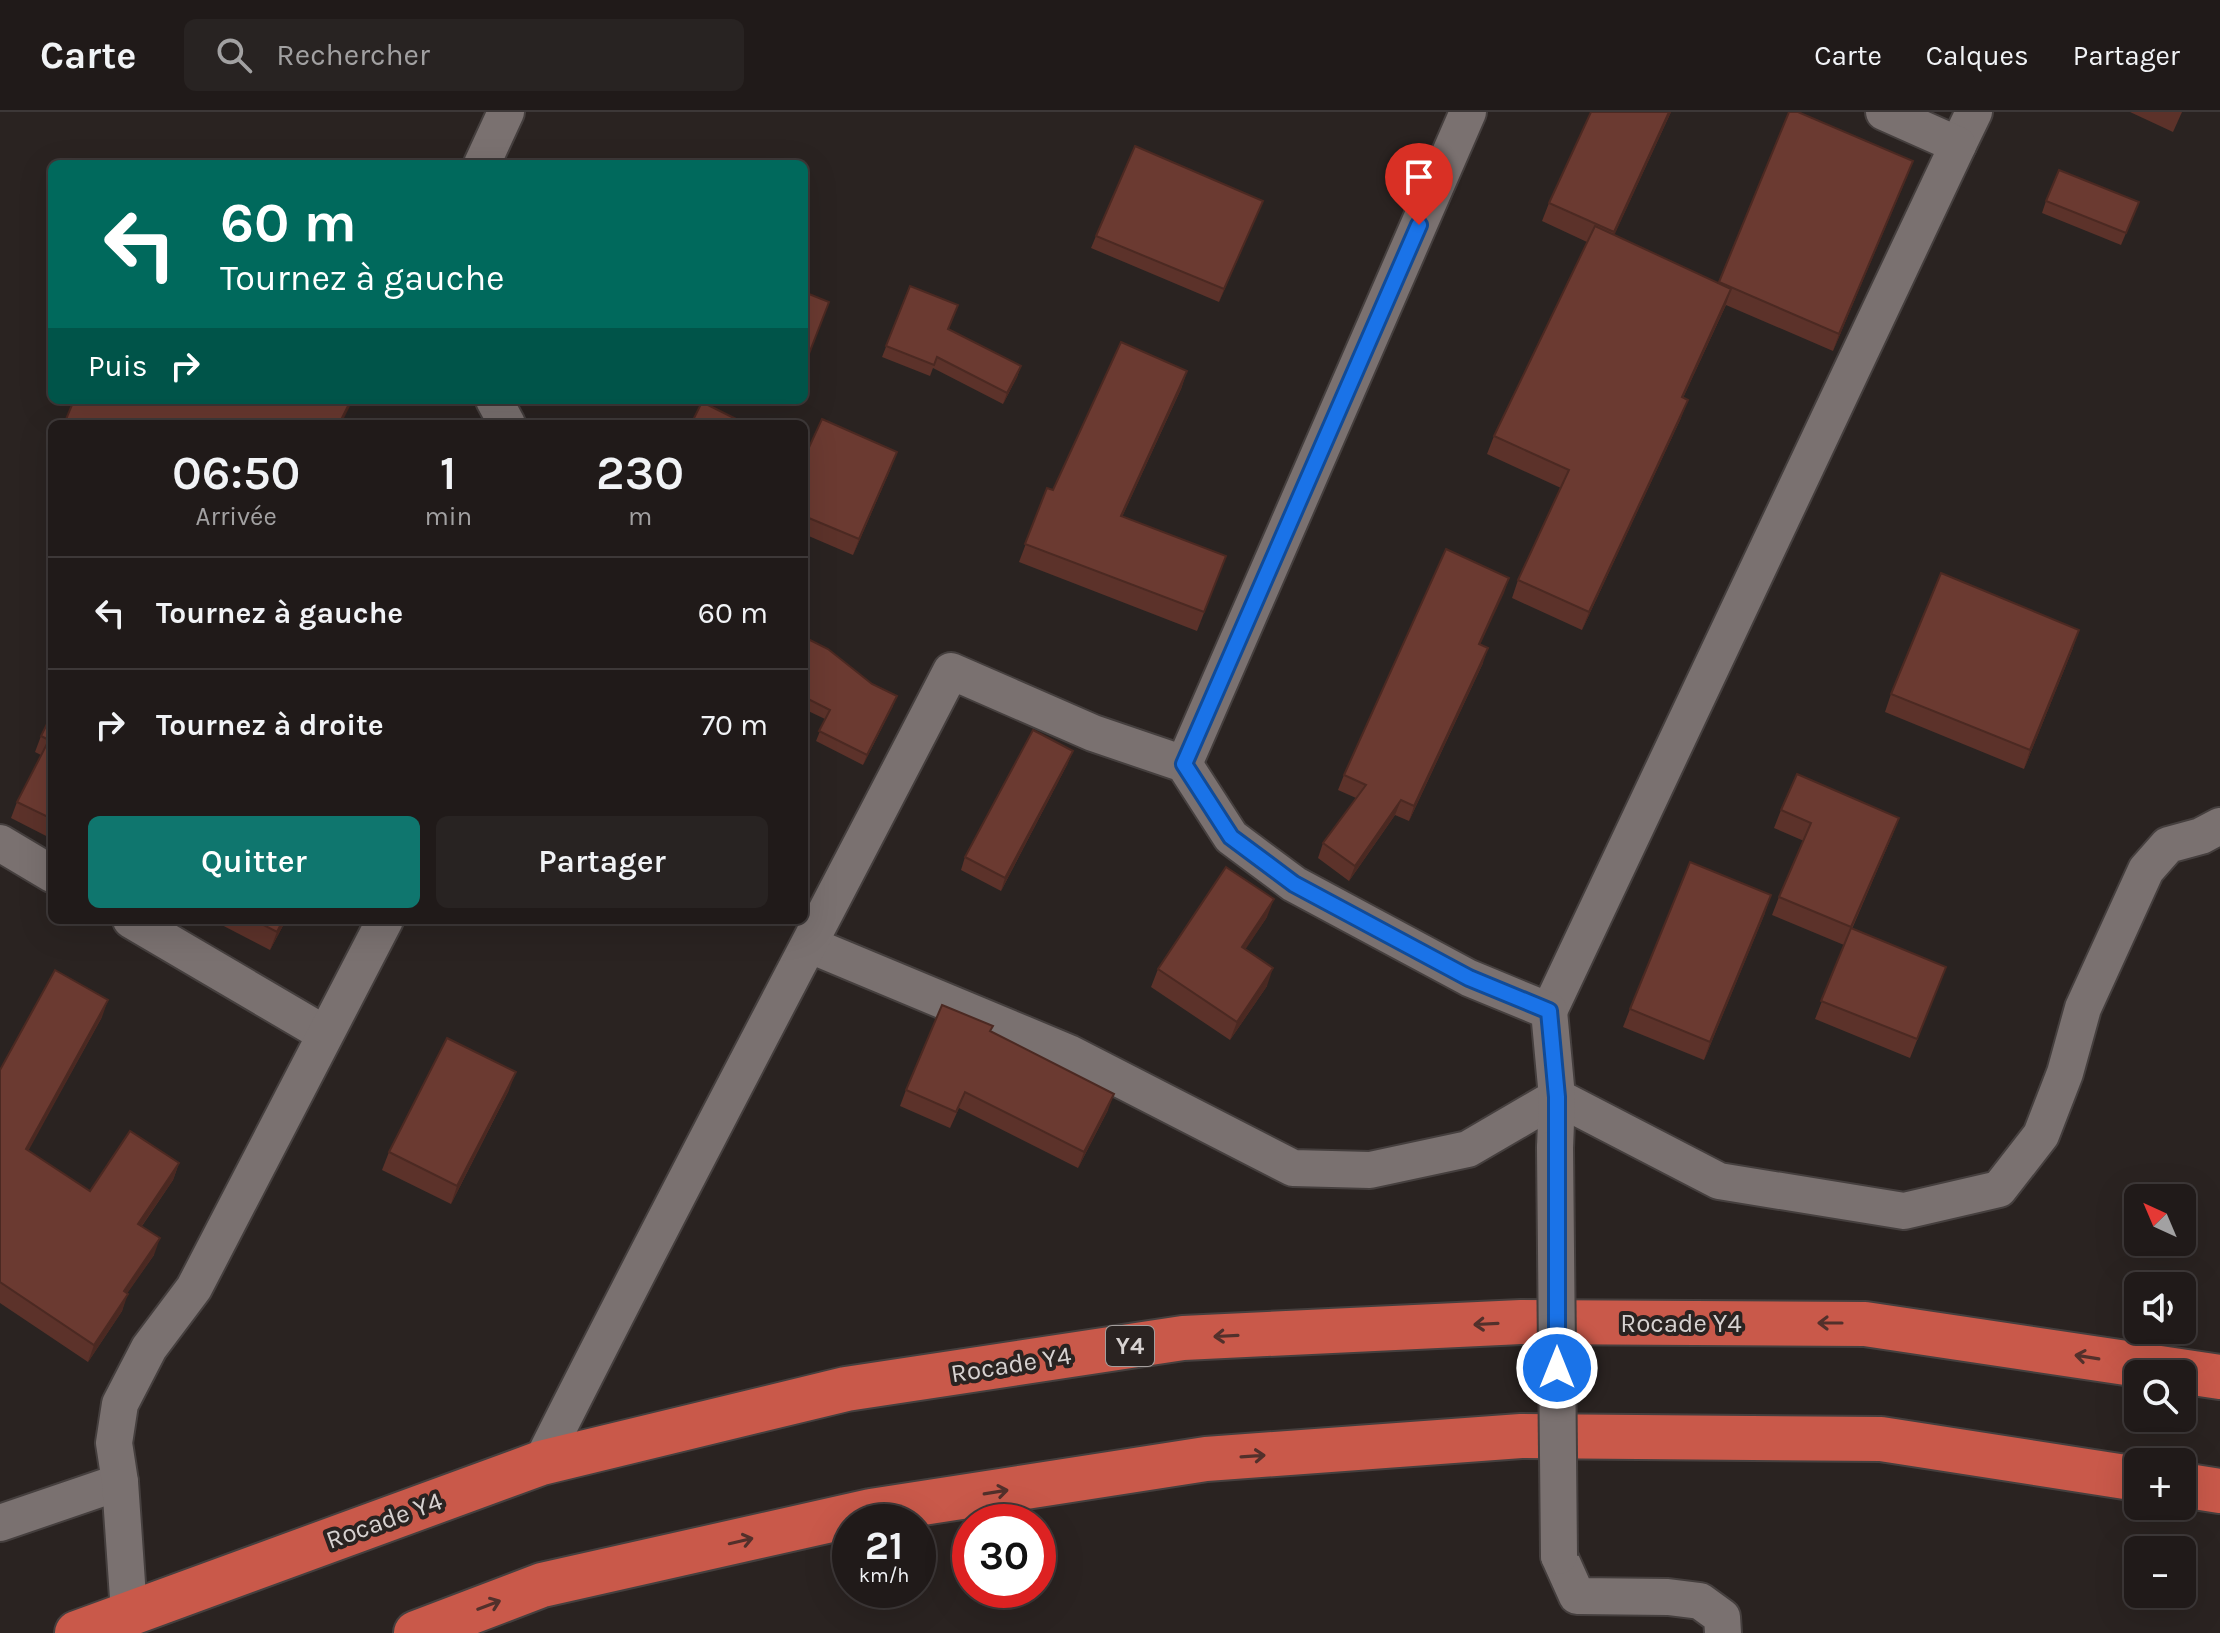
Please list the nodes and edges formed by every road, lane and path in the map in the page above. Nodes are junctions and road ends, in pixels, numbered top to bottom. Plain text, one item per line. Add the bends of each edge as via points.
1 (506, 112) edge
2 (1468, 112) edge
3 (1884, 112) edge
4 (1974, 112) edge
5 (1958, 145) junction
6 (484, 160) edge
7 (1184, 764) junction
8 (2220, 826) edge
9 (0, 843) edge
10 (48, 872) edge
11 (138, 924) edge
12 (383, 924) edge
13 (810, 945) junction
14 (1549, 1011) junction
15 (325, 1034) junction
16 (1557, 1097) junction
17 (2220, 1377) edge
18 (541, 1463) junction
19 (2124, 1477) edge
20 (120, 1482) junction
21 (2196, 1487) edge
22 (2220, 1491) edge
23 (0, 1523) edge
24 (129, 1612) junction
25 (77, 1633) edge
26 (416, 1633) edge
27 (1723, 1633) edge

1 - 6 street
2 - 7 street
3 - 5 street
4 - 5 street
5 - 14 street
7 - 13 street via 1093,733 951,671
7 - 14 street via 1231,837 1294,884 1469,978
8 - 16 street via 2168,845 2146,870 2083,1008 2041,1135 1999,1189 1904,1211 1719,1181
9 - 10 street
11 - 15 street
12 - 15 street
13 - 16 street via 1069,1053 1293,1168 1370,1170 1468,1149
13 - 18 street via 689,1168
14 - 16 street
15 - 20 street via 194,1288 149,1348 120,1404 114,1443
16 - 27 street, bridge via 1559,1556 1577,1596 1700,1601 1722,1617
17 -> 18 highway, Rocade Y4 / Y4 via 1865,1324 1521,1322 1198,1338 846,1389
18 - 24 highway, Rocade Y4 / Y4
26 -> 19 highway via 542,1585 856,1514 1206,1459 1521,1436 1881,1439
20 - 23 street
20 - 24 street
21 - 22 highway
24 - 25 highway, Rocade Y4 / Y4

